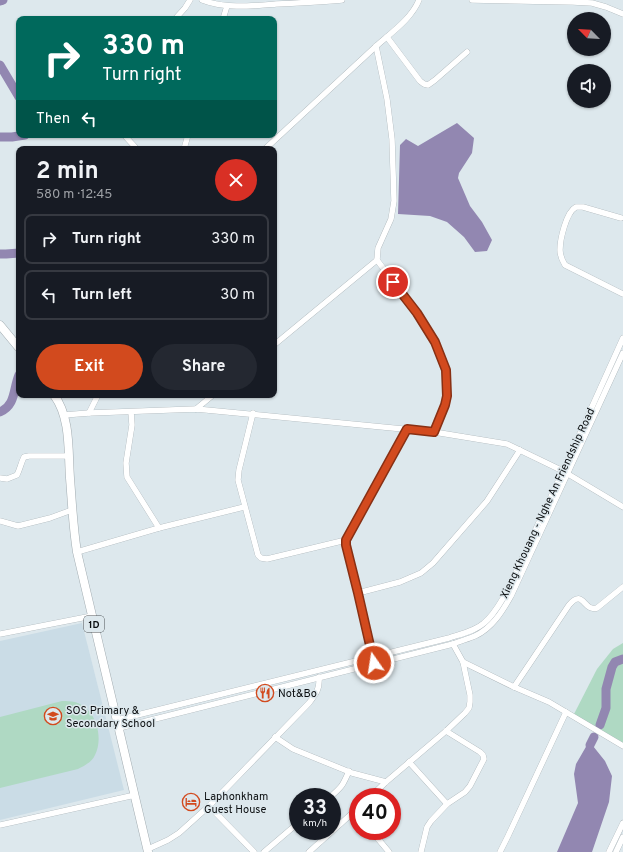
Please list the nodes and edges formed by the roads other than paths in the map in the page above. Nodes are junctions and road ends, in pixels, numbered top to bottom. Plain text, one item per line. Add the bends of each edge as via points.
1 (190, 0) edge
2 (202, 0) edge
3 (342, 0) edge
4 (419, 0) edge
5 (472, 0) edge
6 (319, 1) edge
7 (574, 1) edge
8 (227, 6) junction
9 (623, 14) edge
10 (178, 16) edge
11 (224, 16) edge
12 (387, 36) junction
13 (376, 46) junction
14 (467, 52) dead end
15 (127, 138) edge
16 (277, 138) edge
17 (277, 138) edge
18 (134, 146) edge
19 (268, 146) edge
20 (621, 218) dead end
21 (377, 260) junction
22 (623, 294) edge
23 (0, 325) edge
24 (623, 338) edge
25 (277, 343) edge
26 (16, 344) edge
27 (623, 353) edge
28 (56, 398) edge
29 (96, 398) edge
30 (209, 398) edge
31 (196, 409) junction
32 (131, 412) junction
33 (89, 413) junction
34 (253, 413) junction
35 (64, 415) junction
36 (407, 429) junction
37 (434, 432) junction
38 (520, 450) junction
39 (69, 456) junction
40 (565, 473) junction
41 (0, 478) edge
42 (244, 507) junction
43 (623, 507) edge
44 (72, 510) junction
45 (0, 521) edge
46 (159, 528) junction
47 (346, 540) junction
48 (77, 552) junction
49 (623, 587) edge
50 (358, 593) junction
51 (92, 616) junction
52 (0, 634) edge
53 (453, 644) junction
54 (372, 656) junction
55 (463, 662) junction
56 (374, 663) junction
57 (320, 677) junction
58 (514, 687) junction
59 (566, 712) junction
60 (118, 724) junction
61 (446, 731) junction
62 (275, 737) junction
63 (622, 747) edge
64 (409, 762) junction
65 (349, 771) junction
66 (386, 782) junction
67 (340, 788) edge
68 (380, 788) edge
69 (135, 795) junction
70 (447, 804) junction
71 (209, 806) junction
72 (349, 816) edge
73 (623, 823) edge
74 (0, 825) edge
75 (289, 831) edge
76 (623, 837) edge
77 (379, 840) edge
78 (148, 851) edge
79 (254, 852) edge
80 (264, 852) edge
81 (309, 852) edge
82 (389, 852) edge
83 (421, 852) edge
84 (500, 852) edge
85 (609, 852) edge
86 (616, 852) edge

1 - 10 street
2 - 8 street
3 - 6 street
4 - 12 street via 406,19
5 - 7 street
6 - 8 street
7 - 9 street via 592,3
8 - 11 street
12 - 13 street
12 - 14 street via 424,84 435,80
13 - 17 street
13 - 21 street via 392,139 394,201 391,219 378,248
15 - 18 street
16 - 19 street
20 - 22 street via 576,207 570,214 560,250 561,260 565,265
21 - 25 street
21 - 37 street via 417,313 435,342 446,370 447,396
23 - 26 highway
24 - 40 street, Xieng Khouang - Nghe An Friendship Road
27 - 40 street, Xieng Khouang - Nghe An Friendship Road
28 - 35 highway, 1D
29 - 33 street
30 - 31 street
31 - 32 street
31 - 34 street
32 - 33 street
32 - 46 street via 132,425 126,463 128,476
33 - 35 street
34 - 36 street
34 - 42 street via 238,480
35 - 39 highway, 1D
36 - 37 street
36 - 47 street
37 - 38 street via 507,444
38 - 40 street
38 - 50 street via 487,501 433,563 421,573 400,582
39 - 41 street via 24,457 17,475 7,479
39 - 44 highway, 1D
40 - 43 street
40 - 53 street, Xieng Khouang - Nghe An Friendship Road via 502,613 475,636
40 - 54 street, Xieng Khouang - Nghe An Friendship Road via 505,595 484,623 473,630 449,638
42 - 46 street
42 - 47 street via 261,558 267,559
44 - 45 street via 18,526
44 - 48 highway, 1D
46 - 48 street
47 - 50 street
48 - 51 highway, 1D
49 - 58 street via 597,608 591,608 581,599 573,600
50 - 54 street
51 - 52 street
51 - 60 highway, 1D
53 - 55 street
53 - 56 street, Xieng Khouang - Nghe An Friendship Road
54 - 56 street
54 - 60 street, Xieng Khouang - Nghe An Friendship Road
55 - 58 street
55 - 61 street via 470,695 469,708
56 - 57 street, Xieng Khouang - Nghe An Friendship Road
57 - 60 street, Xieng Khouang - Nghe An Friendship Road
57 - 62 street via 316,694
58 - 59 street
59 - 63 street
59 - 84 street
60 - 69 highway, 1D
61 - 64 street
61 - 70 street via 480,752 484,759 470,786
62 - 65 street via 293,749
62 - 71 street
64 - 66 street
64 - 70 street
65 - 66 street
65 - 67 street
66 - 68 street
69 - 74 street
69 - 78 highway, 1D
70 - 83 street via 427,827
71 - 78 street via 179,833
71 - 79 street
72 - 81 street
73 - 85 street
75 - 80 street
76 - 86 street
77 - 82 street

